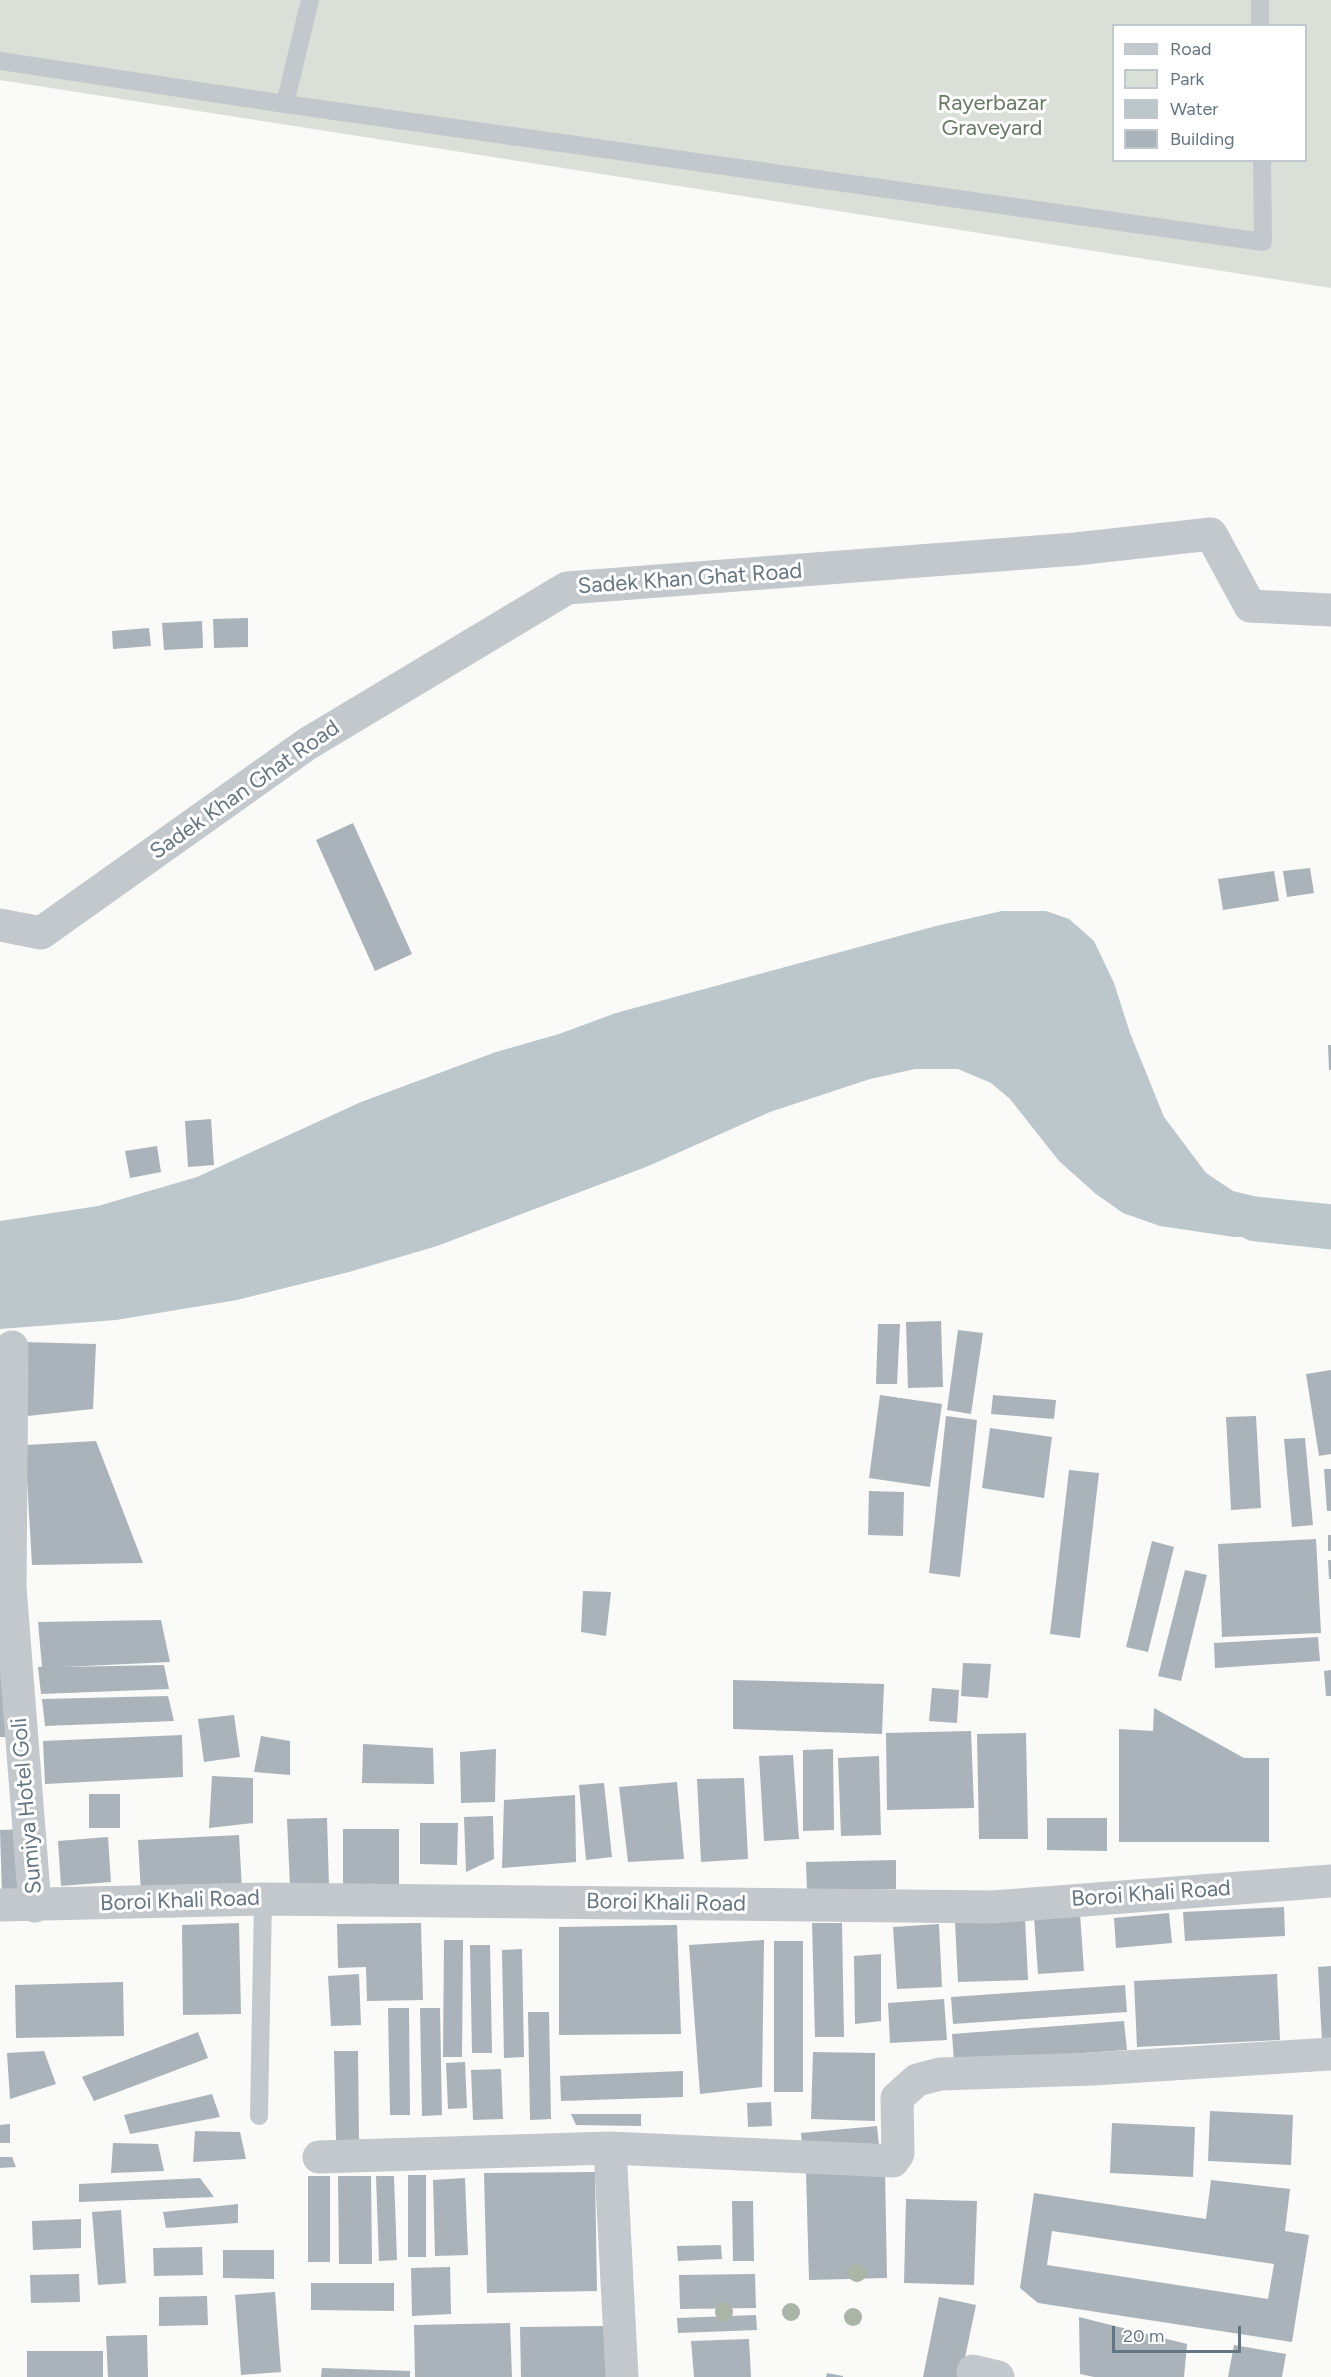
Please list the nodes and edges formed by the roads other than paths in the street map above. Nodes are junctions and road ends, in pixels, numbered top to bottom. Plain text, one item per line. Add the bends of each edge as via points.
1 (310, 0) edge
2 (1260, 0) edge
3 (1260, 24) edge
4 (0, 61) edge
5 (285, 104) junction
6 (1262, 162) edge
7 (1331, 610) edge
8 (0, 925) edge
9 (12, 1347) dead end
10 (5, 1587) edge
11 (1331, 1881) edge
12 (263, 1899) junction
13 (0, 1905) edge
14 (35, 1906) junction
15 (1331, 2054) edge
16 (260, 2116) dead end
17 (610, 2148) junction
18 (319, 2157) dead end
19 (622, 2377) edge

1 - 5 lane
2 - 3 lane
4 - 5 lane
5 - 6 lane via 1263,242
7 - 8 street, Sadek Khan Ghat Road via 1250,606 1211,534 1076,549 567,588 307,744 41,933
9 - 10 street, Sumiya Hotel Goli
10 - 14 street, Sumiya Hotel Goli
11 - 12 street, Boroi Khali Road via 993,1907
12 - 14 street, Boroi Khali Road
12 - 16 lane
13 - 14 street, Boroi Khali Road
15 - 17 street via 940,2074 918,2080 897,2098 898,2154 893,2161
17 - 18 street
17 - 19 street

